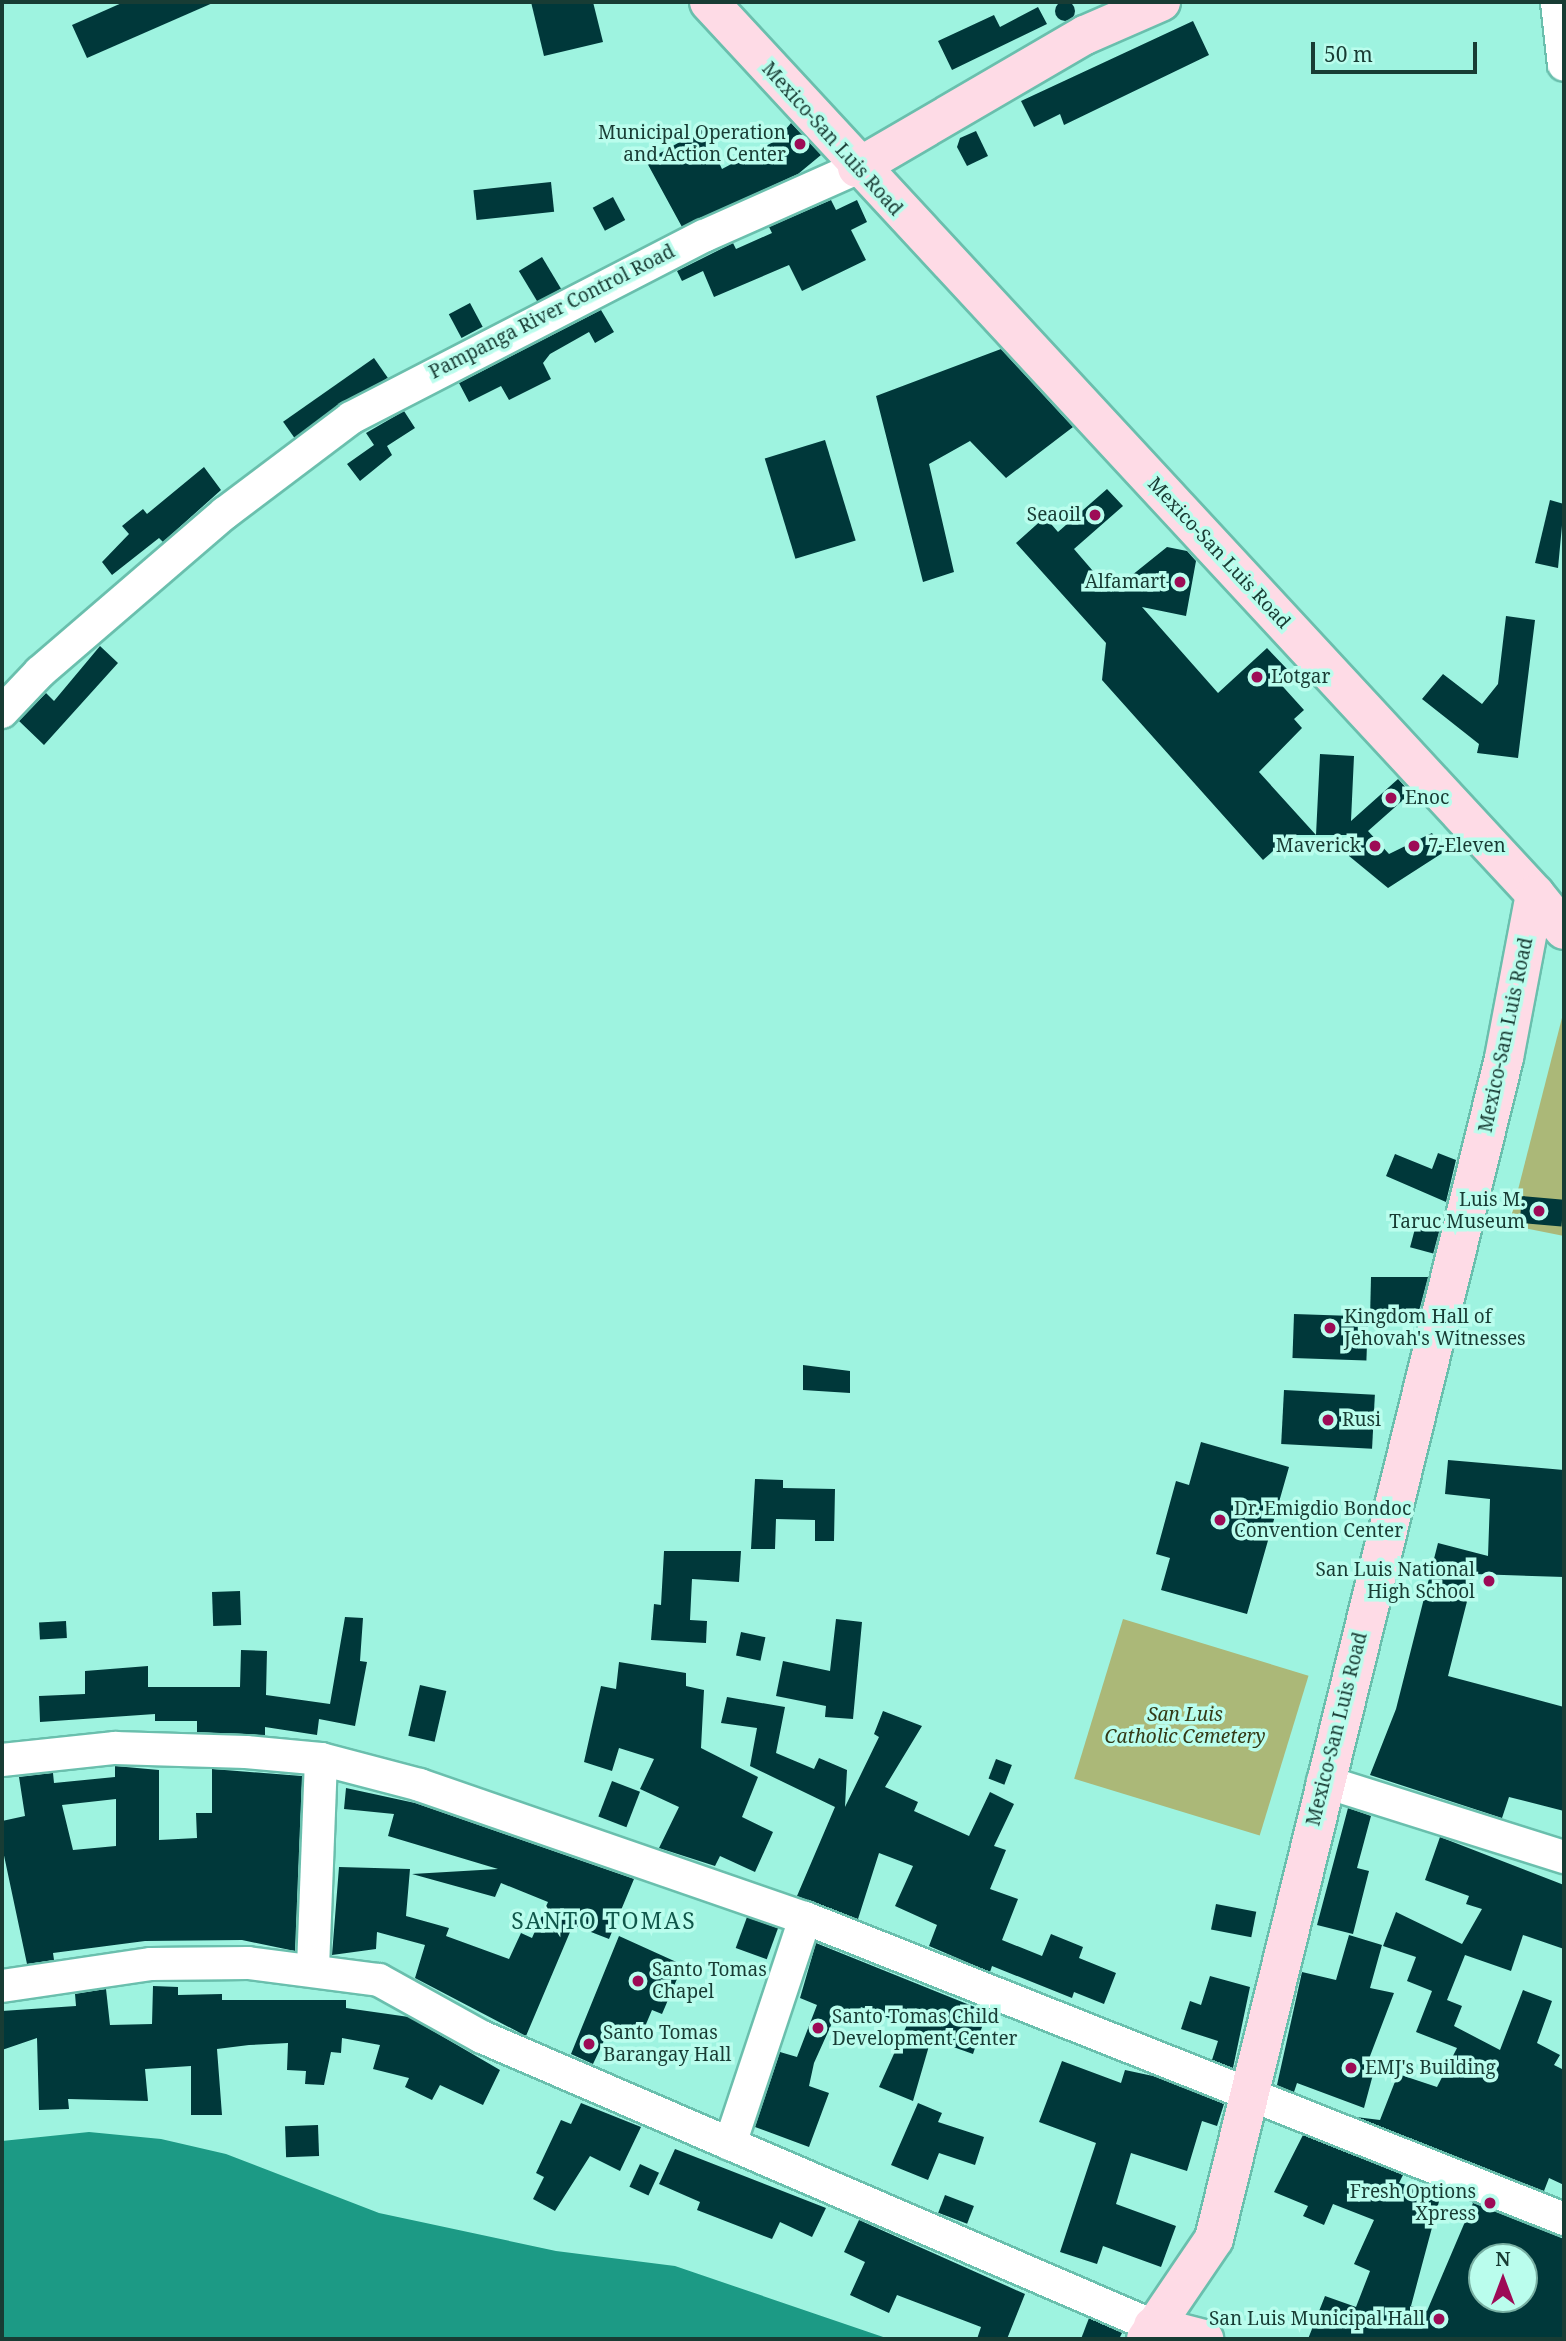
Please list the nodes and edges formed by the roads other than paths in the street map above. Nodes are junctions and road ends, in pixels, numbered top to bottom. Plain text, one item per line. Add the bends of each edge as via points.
1 (709, 2) edge
2 (1161, 2) edge
3 (1557, 2) edge
4 (1564, 65) edge
5 (857, 168) junction
6 (2, 712) edge
7 (1535, 894) junction
8 (1564, 929) edge
9 (321, 1759) junction
10 (2, 1760) edge
11 (1323, 1781) junction
12 (1564, 1857) edge
13 (805, 1918) junction
14 (313, 1968) junction
15 (2, 1986) edge
16 (1248, 2095) junction
17 (730, 2144) junction
18 (1564, 2219) edge
19 (1149, 2332) edge
20 (1204, 2339) edge

1 - 5 main road, Mexico-San Luis Road
2 - 5 main road, Pampanga River Control Road via 1085,35
3 - 4 street
5 - 6 street, Pampanga River Control Road via 704,236 351,418 225,513 40,672
5 - 7 main road, Mexico-San Luis Road
7 - 8 main road
7 - 11 main road, Mexico-San Luis Road via 1504,1058
9 - 10 street via 115,1748
9 - 13 street via 564,1831
9 - 14 street
11 - 12 street
11 - 16 main road, Mexico-San Luis Road
13 - 16 street
13 - 17 street
14 - 15 street via 151,1964
14 - 17 street via 379,1980 482,2037
16 - 18 street
16 - 19 main road, Mexico-San Luis Road via 1214,2239
17 - 19 street
19 - 20 main road

